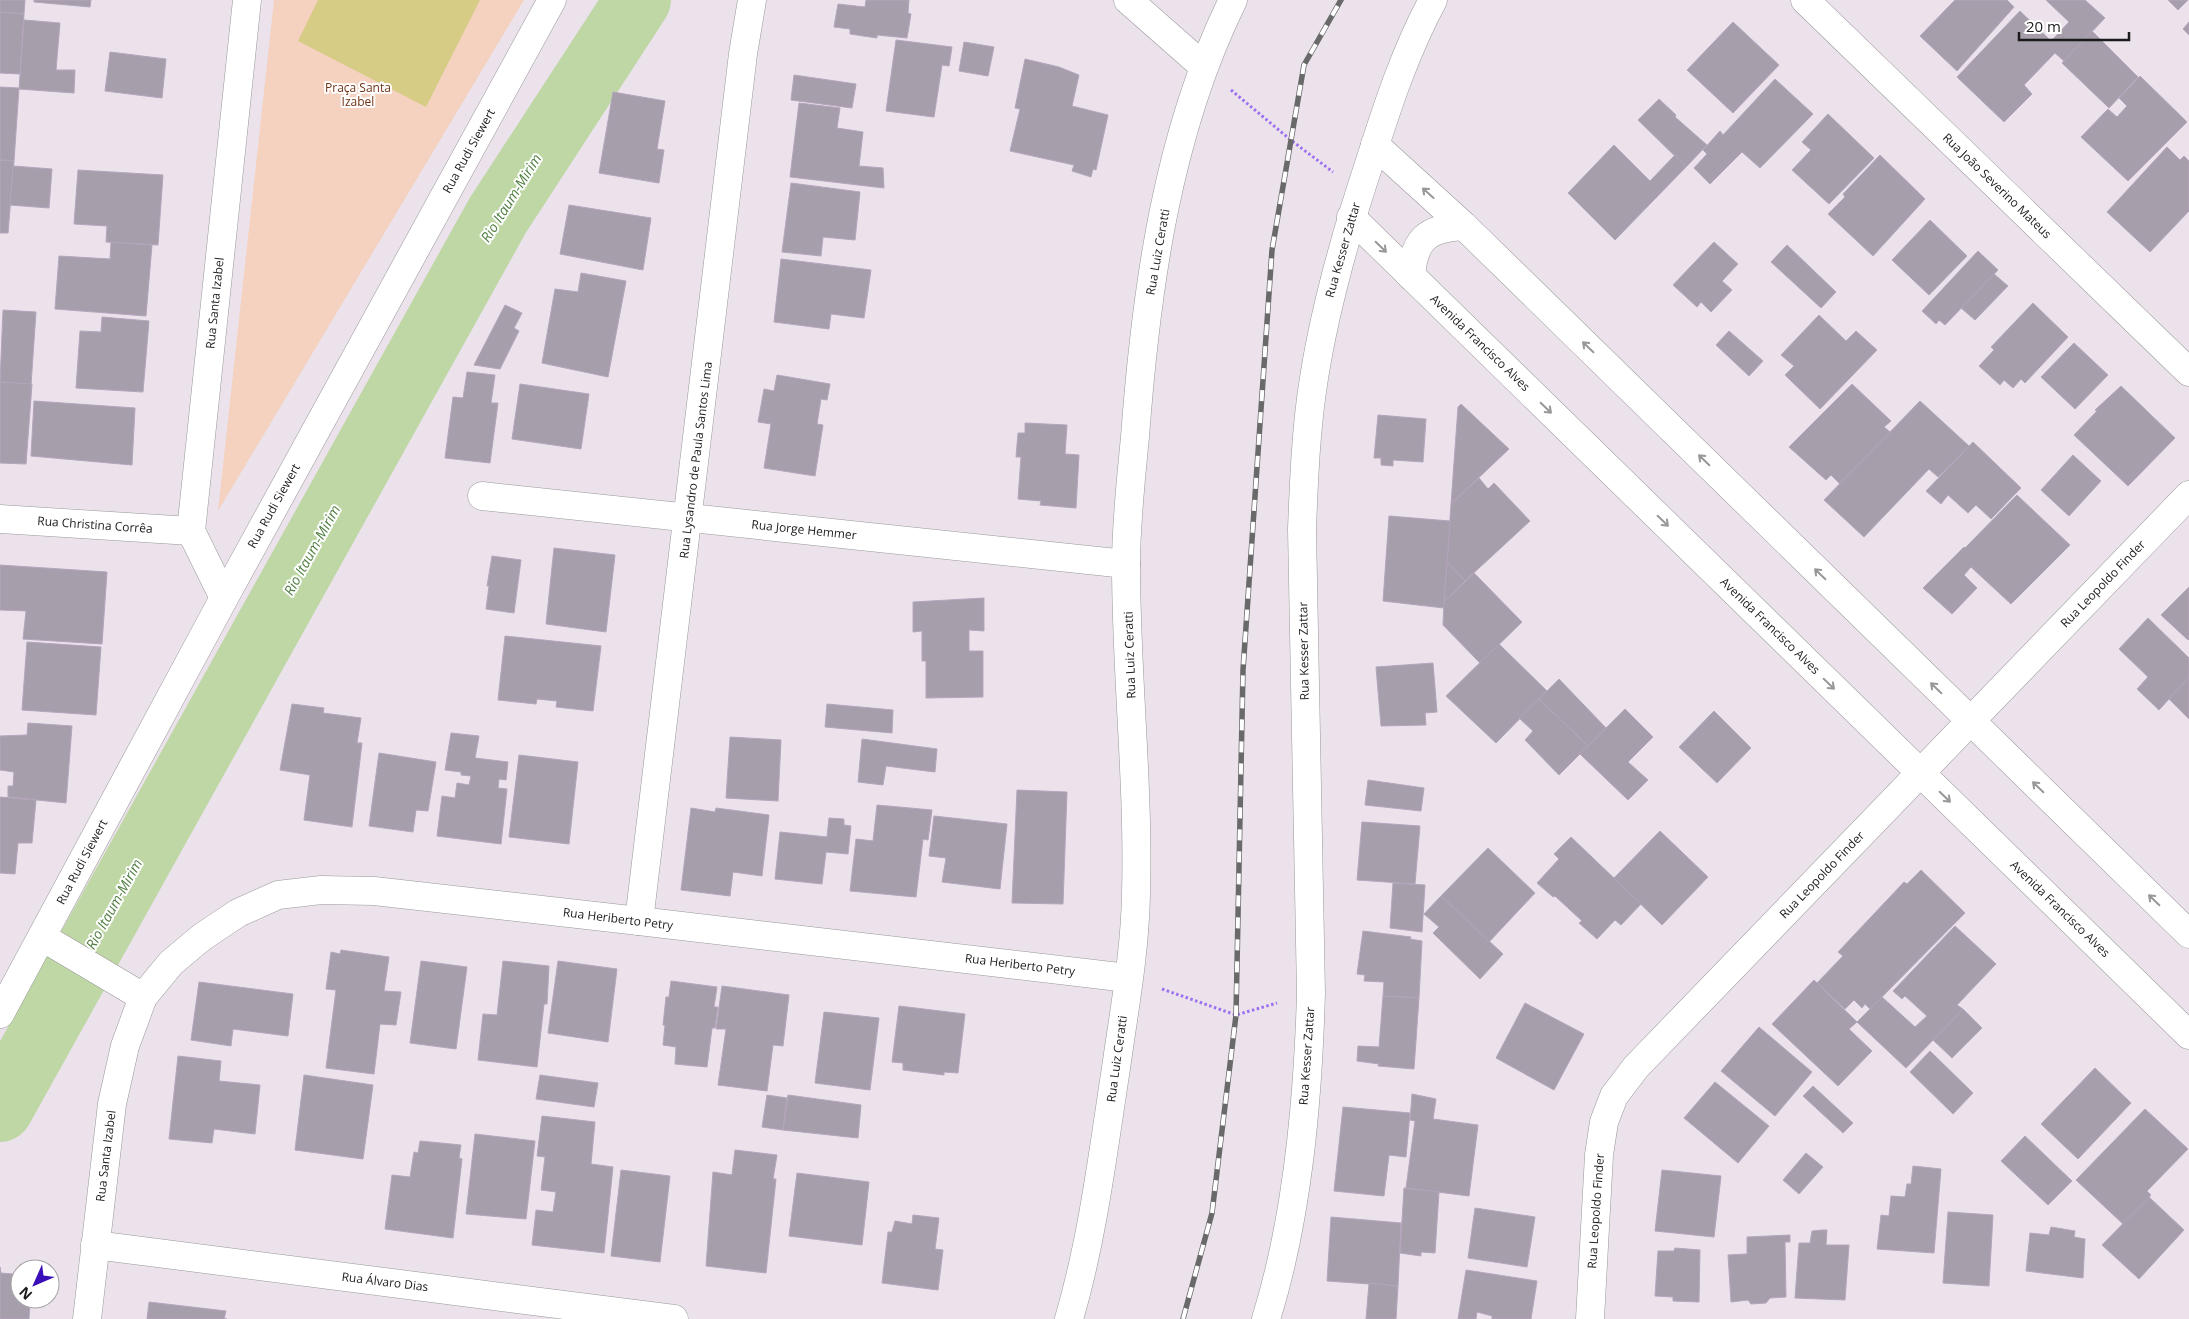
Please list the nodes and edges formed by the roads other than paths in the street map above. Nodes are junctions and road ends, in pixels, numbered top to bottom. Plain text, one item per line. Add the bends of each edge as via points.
1 (247, 0) edge
2 (552, 0) edge
3 (752, 0) edge
4 (1128, 0) edge
5 (1233, 0) edge
6 (1434, 0) edge
7 (1805, 0) edge
8 (1203, 66) junction
9 (1375, 145) junction
10 (1351, 217) junction
11 (1464, 226) junction
12 (1411, 276) junction
13 (2189, 372) edge
14 (2189, 495) edge
15 (482, 496) dead end
16 (0, 518) edge
17 (689, 518) junction
18 (191, 531) junction
19 (1126, 564) junction
20 (224, 598) junction
21 (1971, 722) junction
22 (1920, 773) junction
23 (639, 921) junction
24 (2189, 934) edge
25 (42, 937) junction
26 (1128, 978) junction
27 (143, 998) junction
28 (0, 1014) edge
29 (2189, 1035) edge
30 (95, 1245) junction
31 (87, 1319) edge
32 (674, 1319) edge
33 (1069, 1319) edge
34 (1266, 1319) edge
35 (1590, 1319) edge

1 - 18 street, Rua Santa Izabel
2 - 20 street, Rua Rudi Siewert
3 - 17 street, Rua Lysandro de Paula Santos Lima
4 - 8 street
5 - 8 street, Rua Luiz Ceratti
6 - 9 street, Rua Kesser Zattar via 1392,92
7 - 13 street, Rua João Severino Mateus
8 - 19 street, Rua Luiz Ceratti via 1165,209 1150,295 1140,370
9 - 10 street, Rua Kesser Zattar
11 -> 9 street
10 -> 12 street, Avenida Francisco Alves
10 - 34 street, Rua Kesser Zattar via 1330,292 1314,379 1305,458 1302,529 1311,993 1309,1070 1290,1220
11 - 12 street via 1443,227 1424,237 1413,255
21 -> 11 street
12 -> 22 street, Avenida Francisco Alves
14 - 21 street, Rua Leopoldo Finder
15 - 17 street, Rua Jorge Hemmer
16 - 18 street, Rua Christina Corrêa
17 - 19 street, Rua Jorge Hemmer
17 - 23 street, Rua Lysandro de Paula Santos Lima
18 - 20 street
19 - 26 street, Rua Luiz Ceratti via 1137,835 1136,900
20 - 25 street, Rua Rudi Siewert
21 - 22 street, Rua Leopoldo Finder
24 -> 21 street
22 -> 29 street, Avenida Francisco Alves
22 - 35 street, Rua Leopoldo Finder via 1636,1067 1614,1096 1604,1122 1599,1154
23 - 26 street, Rua Heriberto Petry
23 - 27 street, Rua Heriberto Petry via 374,891 321,890 278,896 238,913 202,937 171,963
25 - 27 street
25 - 28 street, Rua Rudi Siewert
26 - 33 street, Rua Luiz Ceratti via 1098,1190
27 - 30 street, Rua Santa Izabel via 125,1046 112,1104
30 - 31 street, Rua Santa Izabel
30 - 32 street, Rua Álvaro Dias

